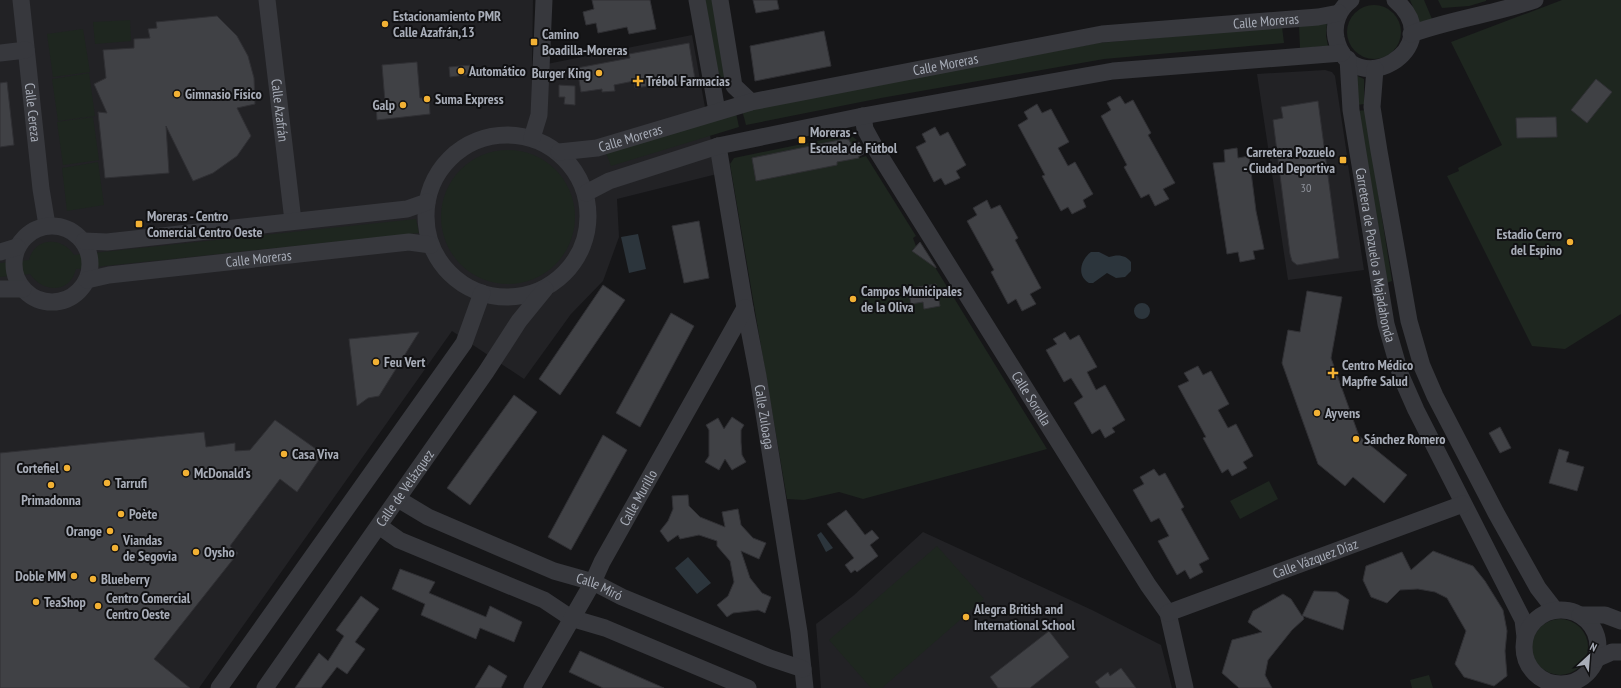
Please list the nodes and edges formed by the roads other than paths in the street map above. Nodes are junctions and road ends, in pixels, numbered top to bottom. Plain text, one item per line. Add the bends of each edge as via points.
1 (21, 0) edge
2 (267, 0) edge
3 (544, 0) edge
4 (697, 0) edge
5 (720, 0) edge
6 (1351, 0) edge
7 (1395, 0) edge
8 (1535, 0) edge
9 (1339, 13) junction
10 (1411, 34) junction
11 (26, 50) junction
12 (0, 53) edge
13 (1345, 56) junction
14 (1375, 69) junction
15 (751, 102) junction
16 (717, 110) junction
17 (863, 116) junction
18 (532, 138) junction
19 (718, 146) junction
20 (559, 152) junction
21 (586, 193) junction
22 (426, 202) junction
23 (293, 221) junction
24 (47, 225) junction
25 (84, 241) junction
26 (431, 245) junction
27 (17, 247) junction
28 (0, 252) edge
29 (87, 280) junction
30 (545, 288) junction
31 (0, 289) edge
32 (23, 289) junction
33 (482, 293) junction
34 (745, 308) junction
35 (398, 499) junction
36 (1463, 504) junction
37 (379, 526) junction
38 (593, 582) junction
39 (1554, 610) junction
40 (1168, 613) junction
41 (1580, 615) junction
42 (571, 618) junction
43 (1621, 621) edge
44 (1525, 637) junction
45 (1621, 652) edge
46 (1596, 659) junction
47 (803, 669) junction
48 (1588, 680) edge
49 (1548, 684) edge
50 (219, 688) edge
51 (265, 688) edge
52 (532, 688) edge
53 (748, 688) edge
54 (805, 688) edge
55 (1185, 688) edge

1 - 11 street, Calle Cereza
2 - 23 street, Calle Azafrán
3 - 18 street via 539,115
4 - 16 street
5 - 15 street via 734,86
6 - 9 street
7 - 10 street via 1407,14
8 - 10 street via 1441,23
9 - 13 street, Carretera de Pozuelo a Majadahonda via 1335,34 1337,44
9 - 15 street, Calle Moreras via 1318,17 1102,34
10 - 14 street via 1401,57 1393,63
11 - 12 street
11 - 24 street, Calle Cereza
13 - 14 street via 1356,65
13 - 17 street via 1113,71
13 - 36 street, Carretera de Pozuelo a Majadahonda via 1351,110 1390,342 1404,383
14 - 39 street, Carretera de Pozuelo a Majadahonda via 1372,107 1409,321 1422,366 1496,513 1538,588
15 - 16 street, Calle Moreras
16 - 20 street, Calle Moreras via 597,148
17 - 19 street
17 - 40 street, Calle Sorolla via 865,129 877,151
18 - 20 street
18 - 22 street via 489,136 468,144 453,154 441,168
19 - 21 street via 609,182
19 - 34 street, Calle Zuloaga
20 - 21 street via 571,164
21 - 30 street via 589,215 586,237 578,258 564,275
22 - 23 street via 407,209
22 - 26 street via 425,216
23 - 25 street via 106,242
24 - 25 street via 68,228
24 - 27 street via 24,236
25 - 29 street via 91,267
26 - 29 street, Calle Moreras via 409,242 109,275
26 - 33 street via 442,266 460,282
27 - 28 street
27 - 32 street via 13,261 14,269
29 - 32 street via 74,295 56,302 38,300
30 - 33 street via 525,296 504,297
30 - 35 street, Calle de Velázquez via 519,321
31 - 32 street
33 - 50 street via 464,343
34 - 38 street, Calle Murillo
34 - 47 street, Calle Zuloaga via 753,342
35 - 37 street, Calle de Velázquez
35 - 38 street, Calle Miró via 428,517 554,571
36 - 40 street, Calle Vázquez Díaz
36 - 44 street, Carretera de Pozuelo a Majadahonda via 1523,620
37 - 42 street via 399,540 544,600
37 - 51 street, Calle de Velázquez
38 - 42 street, Calle Murillo
38 - 47 street, Calle Miró via 622,597
39 - 41 street via 1572,611
39 - 44 street via 1536,619
40 - 55 street, Calle Sorolla
41 - 43 street via 1605,616
41 - 46 street via 1594,630 1598,649
42 - 52 street, Calle Murillo
42 - 53 street via 605,628
44 - 49 street via 1524,647 1528,662 1537,675
45 - 46 street via 1612,652
46 - 48 street
47 - 54 street, Calle Zuloaga
48 - 49 street

